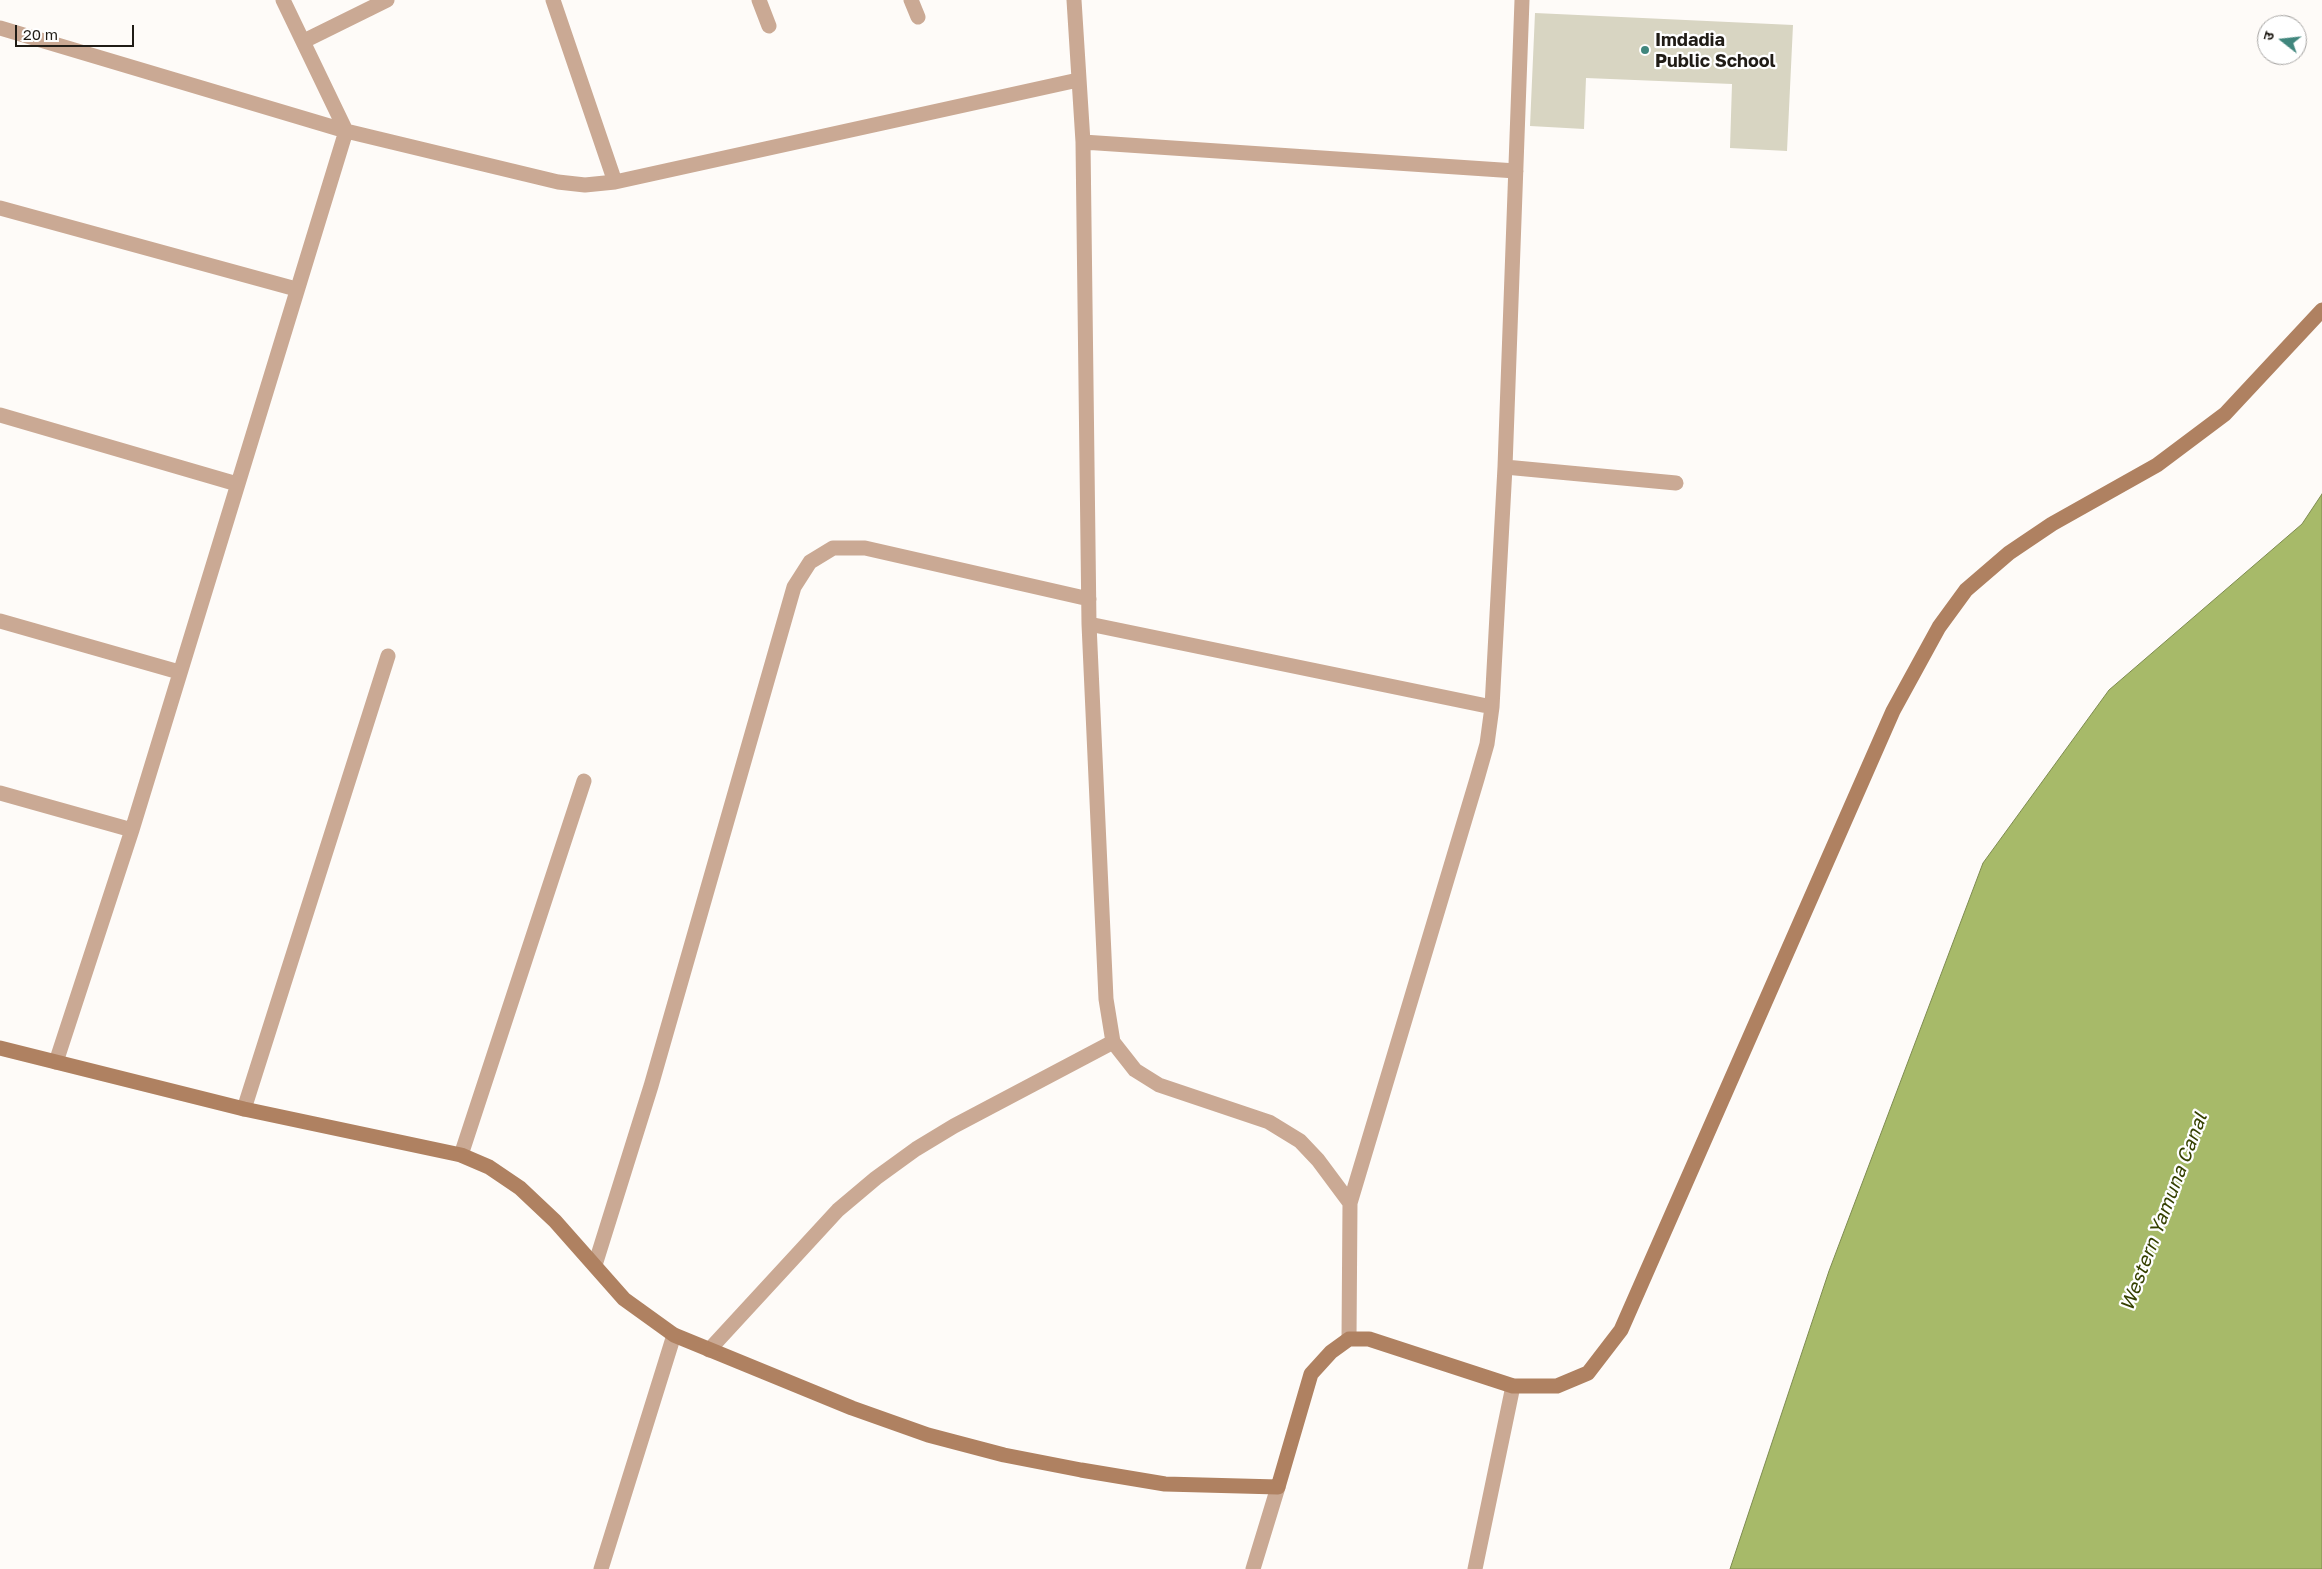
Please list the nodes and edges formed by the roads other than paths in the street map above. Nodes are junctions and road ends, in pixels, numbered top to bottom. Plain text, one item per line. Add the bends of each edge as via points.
1 (283, 0) edge
2 (553, 0) edge
3 (759, 0) edge
4 (911, 0) edge
5 (1074, 0) edge
6 (1522, 0) edge
7 (382, 1) edge
8 (918, 17) dead end
9 (769, 26) dead end
10 (0, 28) edge
11 (304, 41) junction
12 (1078, 80) junction
13 (346, 131) junction
14 (1084, 142) junction
15 (1516, 171) junction
16 (615, 182) junction
17 (0, 208) edge
18 (296, 289) junction
19 (2322, 310) edge
20 (0, 415) edge
21 (1505, 467) junction
22 (1676, 483) dead end
23 (237, 484) junction
24 (1089, 599) junction
25 (0, 621) edge
26 (1089, 624) junction
27 (388, 656) dead end
28 (179, 672) junction
29 (1492, 707) junction
30 (584, 781) dead end
31 (0, 793) edge
32 (132, 830) junction
33 (1113, 1042) junction
34 (0, 1048) edge
35 (56, 1062) junction
36 (244, 1109) junction
37 (461, 1155) junction
38 (1350, 1203) junction
39 (595, 1266) junction
40 (674, 1335) junction
41 (1349, 1339) junction
42 (709, 1350) junction
43 (1513, 1386) junction
44 (1278, 1487) junction
45 (601, 1569) edge
46 (1252, 1569) edge
47 (1475, 1569) edge

1 - 11 street
2 - 16 street
3 - 9 street
4 - 8 street
5 - 12 street
6 - 15 street
7 - 11 street
10 - 13 street
11 - 13 street
12 - 14 street
12 - 16 street
13 - 16 street via 558,182 586,185
13 - 18 street
14 - 15 street
14 - 24 street
15 - 21 street
17 - 18 street
18 - 23 street
19 - 43 street via 2225,414 2157,465 2052,524 2010,553 1966,590 1939,627 1893,711 1621,1330 1588,1373 1557,1386
20 - 23 street
21 - 22 street
21 - 29 street
23 - 28 street
24 - 26 street
24 - 39 street via 865,548 833,548 810,562 794,587 654,1076
25 - 28 street
26 - 29 street
26 - 33 street via 1106,999
27 - 36 street
28 - 32 street
29 - 38 street via 1487,744
30 - 37 street
31 - 32 street
32 - 35 street
33 - 38 street via 1135,1070 1159,1085 1269,1122 1300,1141
33 - 42 street via 954,1126 876,1178 838,1210
34 - 35 street
35 - 36 street
36 - 37 street
37 - 39 street via 488,1167 520,1188
38 - 41 street
39 - 40 street via 624,1299
40 - 42 street
40 - 45 street
41 - 43 street via 1369,1339
41 - 44 street via 1331,1352 1312,1374
42 - 44 street via 928,1435 1004,1455 1165,1484
43 - 47 street
44 - 46 street

